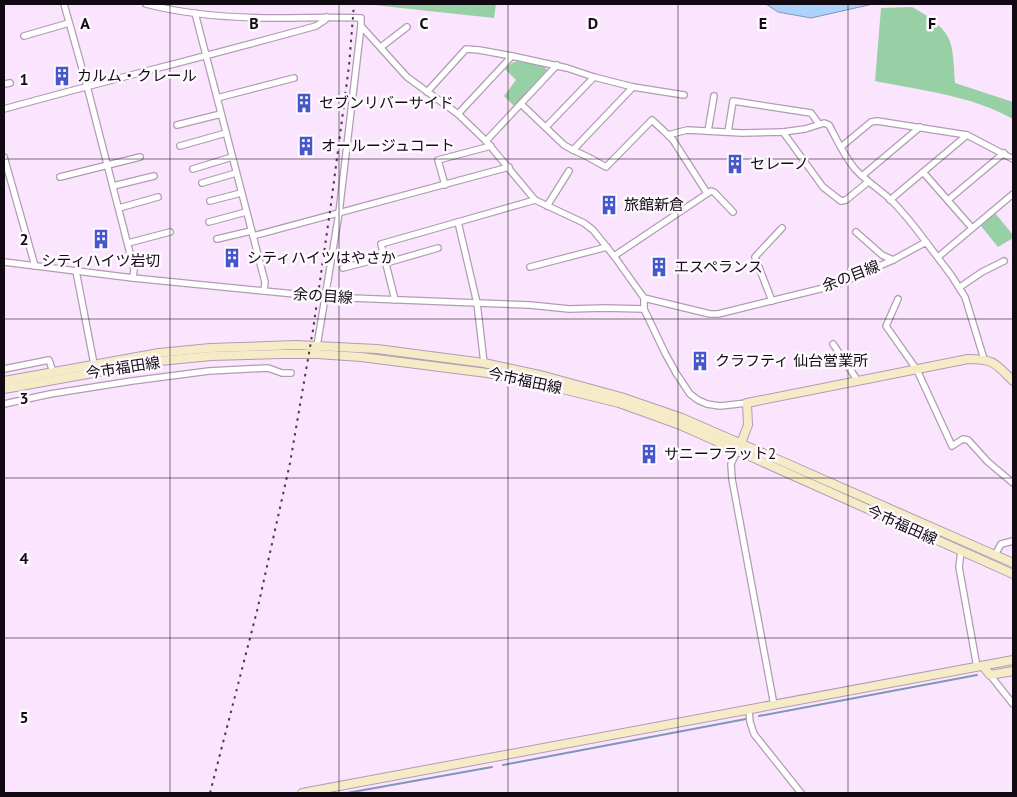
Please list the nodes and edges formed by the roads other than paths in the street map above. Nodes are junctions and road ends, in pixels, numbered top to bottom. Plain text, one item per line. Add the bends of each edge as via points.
1 (64, 4) edge
2 (146, 4) edge
3 (195, 13) junction
4 (327, 17) junction
5 (70, 24) junction
6 (361, 26) junction
7 (407, 27) dead end
8 (24, 36) dead end
9 (381, 47) junction
10 (206, 56) junction
11 (512, 56) junction
12 (557, 65) junction
13 (594, 77) junction
14 (294, 78) dead end
15 (87, 86) junction
16 (634, 87) junction
17 (427, 92) junction
18 (684, 96) dead end
19 (714, 96) dead end
20 (217, 98) junction
21 (521, 104) junction
22 (4, 109) edge
23 (221, 114) junction
24 (458, 114) junction
25 (819, 124) junction
26 (177, 125) dead end
27 (546, 127) junction
28 (920, 127) junction
29 (708, 131) junction
30 (728, 132) junction
31 (783, 132) junction
32 (226, 133) junction
33 (668, 135) junction
34 (967, 135) junction
35 (486, 141) junction
36 (180, 146) dead end
37 (491, 146) junction
38 (841, 147) junction
39 (573, 150) junction
40 (1004, 153) junction
41 (4, 157) edge
42 (140, 157) dead end
43 (232, 157) junction
44 (1013, 159) edge
45 (108, 165) junction
46 (509, 167) junction
47 (193, 169) dead end
48 (569, 171) dead end
49 (923, 172) junction
50 (236, 173) junction
51 (154, 176) dead end
52 (862, 176) junction
53 (60, 177) dead end
54 (202, 182) dead end
55 (868, 182) junction
56 (445, 185) junction
57 (113, 186) junction
58 (241, 193) junction
59 (707, 193) junction
60 (1013, 194) edge
61 (158, 197) dead end
62 (536, 200) junction
63 (890, 200) junction
64 (948, 200) junction
65 (210, 202) dead end
66 (547, 206) junction
67 (118, 208) junction
68 (246, 212) junction
69 (733, 212) dead end
70 (339, 213) junction
71 (209, 222) dead end
72 (458, 222) junction
73 (782, 228) dead end
74 (972, 228) junction
75 (170, 232) dead end
76 (856, 232) dead end
77 (252, 233) junction
78 (218, 239) dead end
79 (128, 242) junction
80 (926, 242) junction
81 (607, 247) junction
82 (438, 248) dead end
83 (614, 256) junction
84 (938, 257) junction
85 (385, 260) junction
86 (893, 260) junction
87 (1004, 261) dead end
88 (4, 262) edge
89 (34, 262) junction
90 (530, 267) dead end
91 (344, 268) dead end
92 (76, 271) junction
93 (134, 274) junction
94 (960, 287) junction
95 (264, 288) junction
96 (325, 297) junction
97 (898, 299) dead end
98 (395, 300) junction
99 (772, 301) junction
100 (477, 302) junction
101 (644, 304) junction
102 (832, 344) dead end
103 (317, 346) junction
104 (984, 359) junction
105 (484, 363) junction
106 (94, 364) junction
107 (4, 369) edge
108 (917, 370) junction
109 (53, 372) junction
110 (292, 373) dead end
111 (4, 381) edge
112 (858, 381) junction
113 (1013, 381) edge
114 (4, 389) edge
115 (747, 403) junction
116 (4, 404) edge
117 (739, 447) junction
118 (1013, 483) edge
119 (1013, 541) edge
120 (961, 551) junction
121 (995, 555) junction
122 (1013, 564) edge
123 (1013, 574) edge
124 (1013, 660) edge
125 (980, 666) junction
126 (1013, 671) edge
127 (990, 674) junction
128 (1013, 704) edge
129 (774, 705) junction
130 (748, 710) junction
131 (302, 793) edge
132 (801, 793) edge

1 - 5 street
2 - 3 street
3 - 4 street via 235,17
3 - 10 street
4 - 6 street via 361,18
4 - 10 street via 316,26
5 - 8 street
5 - 15 street
6 - 9 street
6 - 70 street
7 - 9 street
9 - 17 street via 407,77
10 - 15 street
10 - 20 street
11 - 12 street
11 - 17 street via 466,49
11 - 24 street
12 - 13 street
12 - 21 street
13 - 16 street
13 - 27 street
14 - 20 street
15 - 22 street
15 - 45 street
16 - 18 street
16 - 39 street
17 - 24 street
19 - 29 street
20 - 23 street
21 - 27 street
21 - 35 street
23 - 26 street
23 - 32 street
24 - 35 street
25 - 30 street via 811,112 733,101
25 - 31 street
25 - 38 street via 829,125
27 - 39 street
28 - 34 street
28 - 38 street via 871,122
28 - 52 street
29 - 30 street
29 - 33 street via 687,130
30 - 31 street
31 - 55 street via 823,188 840,201 846,200
32 - 36 street
32 - 43 street
33 - 39 street via 652,120 606,167
33 - 59 street
34 - 40 street
34 - 49 street
35 - 37 street
37 - 46 street
37 - 56 street via 438,160
38 - 52 street
40 - 44 street
40 - 64 street
41 - 89 street
42 - 45 street
43 - 47 street
43 - 50 street
45 - 53 street
45 - 57 street
46 - 56 street
46 - 62 street
48 - 66 street
49 - 63 street
49 - 64 street
50 - 54 street
50 - 58 street
51 - 57 street
52 - 55 street
55 - 63 street
56 - 70 street
57 - 67 street
58 - 65 street
58 - 68 street
59 - 69 street via 714,192
59 - 83 street
60 - 74 street
61 - 67 street
62 - 66 street
62 - 72 street
63 - 80 street via 910,219
64 - 74 street
66 - 81 street via 584,223
67 - 79 street
68 - 71 street
68 - 77 street
70 - 77 street
70 - 96 street
72 - 85 street via 381,244
72 - 100 street
73 - 99 street via 755,257
74 - 84 street
75 - 79 street
76 - 86 street
77 - 78 street
77 - 95 street
79 - 93 street
80 - 84 street
80 - 86 street, 余の目線
81 - 83 street
81 - 90 street
82 - 85 street
83 - 101 street
84 - 94 street
85 - 91 street
85 - 98 street
86 - 99 street, 余の目線 via 836,285
87 - 94 street
88 - 89 street, 余の目線
89 - 92 street, 余の目線
92 - 93 street, 余の目線
92 - 106 street
93 - 95 street, 余の目線
94 - 104 street
95 - 96 street, 余の目線
96 - 98 street, 余の目線
96 - 103 street
97 - 108 street via 886,326
98 - 100 street, 余の目線
99 - 101 street, 余の目線 via 718,314
100 - 101 street, 余の目線 via 569,309
100 - 105 street
101 - 115 street via 665,353 690,394 706,404
102 - 112 street
103 - 105 main road, 今市福田線 via 377,349
103 - 106 main road, 今市福田線 via 159,352
104 - 108 main road via 968,359
104 - 113 main road via 998,366
105 - 117 main road, 今市福田線 via 621,397 682,418
106 - 109 main road, 今市福田線
107 - 109 street via 49,360
108 - 112 main road
108 - 118 street via 952,446 963,439 968,440
109 - 111 main road, 今市福田線
110 - 116 street via 268,368 209,371 68,391
112 - 115 main road
114 - 117 main road, 今市福田線 via 160,361 211,356 302,354 361,357 487,372 546,385 619,404
115 - 117 main road via 748,425
117 - 120 main road, 今市福田線
117 - 121 main road, 今市福田線
117 - 129 street via 731,464 732,479
119 - 121 street via 1000,544
120 - 123 main road, 今市福田線
120 - 125 street via 958,567
121 - 122 main road, 今市福田線
124 - 125 main road
125 - 127 main road
125 - 129 main road
126 - 127 main road
127 - 128 street
129 - 130 main road
130 - 131 main road
130 - 132 street via 754,734

